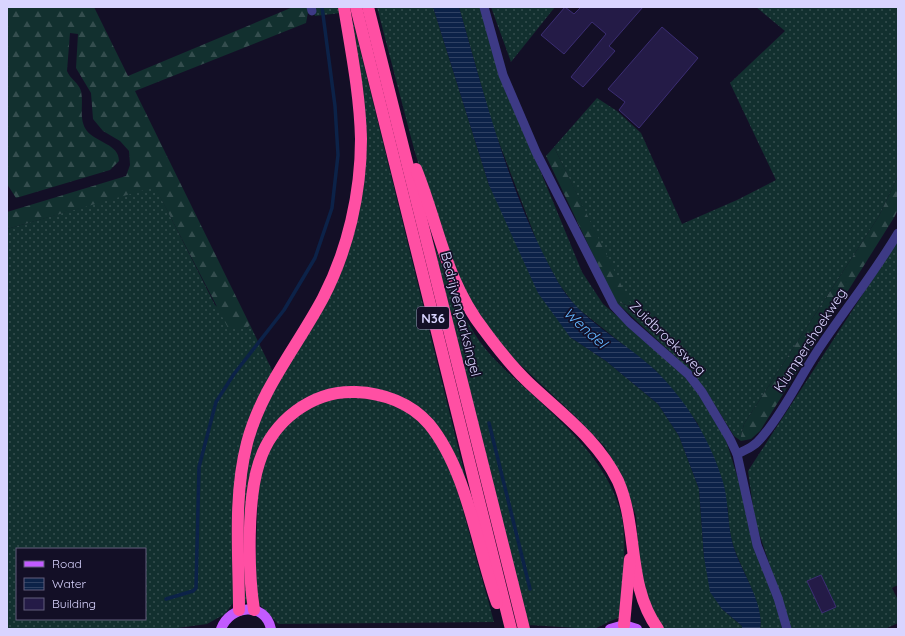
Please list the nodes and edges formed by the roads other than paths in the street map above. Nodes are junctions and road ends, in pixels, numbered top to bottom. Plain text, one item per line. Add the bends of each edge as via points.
1 (344, 7) edge
2 (356, 7) edge
3 (368, 7) edge
4 (484, 7) edge
5 (399, 126) junction
6 (898, 233) edge
7 (737, 454) junction
8 (631, 544) junction
9 (239, 610) junction
10 (254, 610) junction
11 (624, 625) junction
12 (221, 629) edge
13 (271, 629) edge
14 (506, 629) edge
15 (511, 629) edge
16 (524, 629) edge
17 (610, 629) edge
18 (637, 629) edge
19 (658, 629) edge
20 (787, 629) edge

1 - 9 highway via 361,139 354,214 332,279 267,392 255,417 247,444 240,481
2 - 15 highway, Bedrijvenparksingel / N36
3 - 5 highway, Bedrijvenparksingel / N36
4 - 7 street, Zuidbroeksweg via 503,75 536,152 614,306 628,322 688,374 716,415
5 - 8 highway, N36 via 424,188 444,256 463,299 505,358 600,449 618,482 628,517
5 - 16 highway, Bedrijvenparksingel / N36
6 - 7 street, Klumpershoekweg via 762,437 752,448
7 - 20 street, Zuidbroeksweg via 757,545
8 - 11 highway, N36
8 - 19 highway via 643,602
9 - 10 main road
9 - 12 main road via 225,620
10 - 13 main road via 266,618
10 - 14 highway via 251,563 252,498 259,462 270,439 288,417 309,402 345,392 373,393 396,400 413,410 428,423 446,448 463,491
11 - 17 main road
11 - 18 main road

